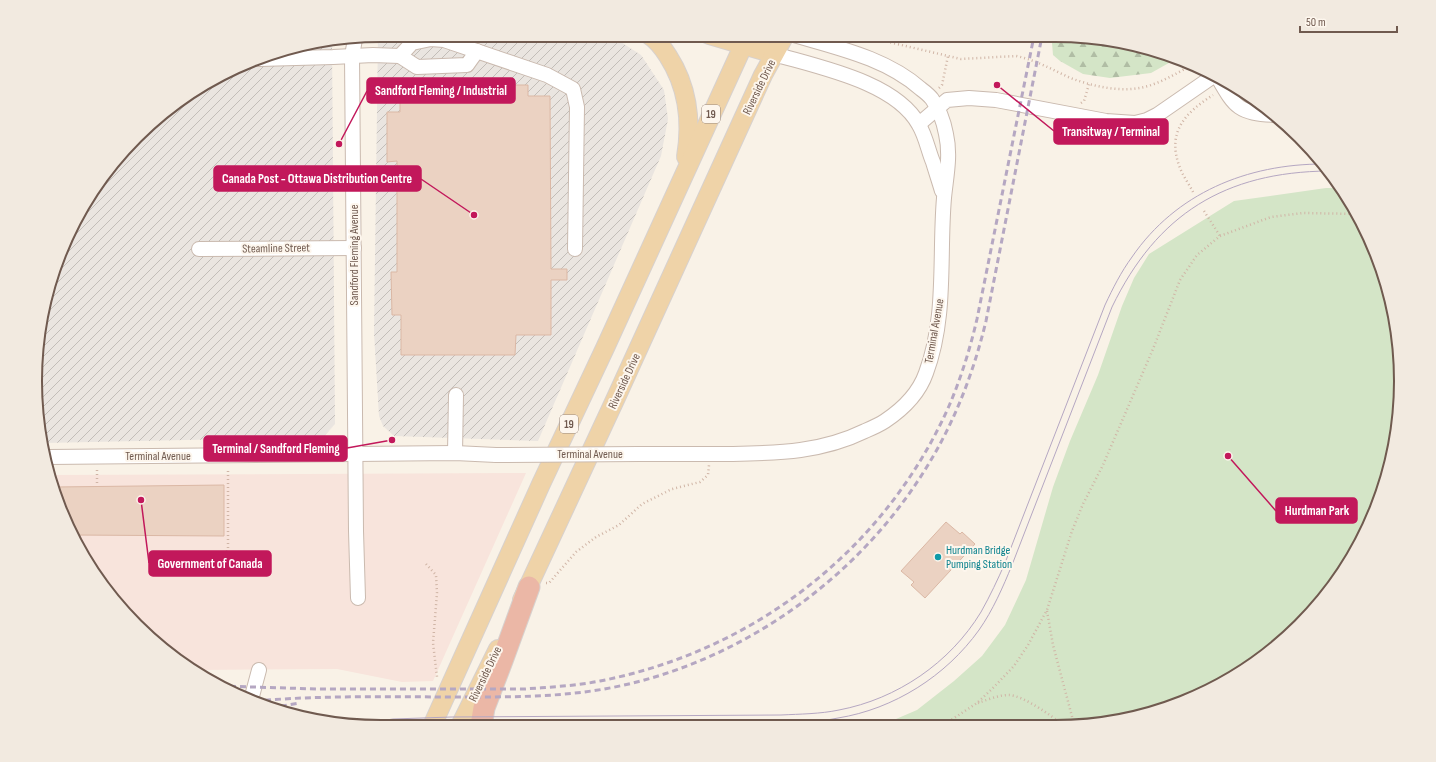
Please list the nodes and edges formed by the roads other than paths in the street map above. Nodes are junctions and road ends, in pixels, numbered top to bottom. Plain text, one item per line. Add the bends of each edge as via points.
1 (420, 42) edge
2 (450, 42) edge
3 (656, 42) edge
4 (744, 42) edge
5 (749, 42) edge
6 (780, 42) edge
7 (817, 42) edge
8 (354, 43) edge
9 (349, 44) edge
10 (477, 51) junction
11 (774, 54) junction
12 (352, 56) junction
13 (400, 56) junction
14 (276, 59) edge
15 (1210, 80) edge
16 (1222, 86) edge
17 (937, 109) junction
18 (1263, 114) edge
19 (919, 124) junction
20 (680, 183) junction
21 (944, 198) junction
22 (354, 248) junction
23 (199, 249) dead end
24 (575, 249) dead end
25 (456, 395) dead end
26 (455, 453) junction
27 (355, 455) junction
28 (51, 457) edge
29 (537, 585) junction
30 (358, 598) dead end
31 (459, 666) junction
32 (259, 670) dead end
33 (252, 695) edge
34 (425, 720) edge
35 (435, 720) edge
36 (463, 720) edge
37 (482, 720) edge

1 - 13 street via 412,44
2 - 10 street
3 - 20 main road via 673,64 684,90 688,111 689,127
4 - 20 main road, 19
5 - 11 main road
6 - 11 main road, Riverside Drive
7 - 17 street, Terminal Avenue via 864,56 899,73 931,98
8 - 12 street, Sandford Fleming Avenue
9 - 12 street, Sandford Fleming Avenue
10 - 13 street via 467,65 417,67
10 - 24 street via 547,75 573,89 577,107
11 - 19 street, Terminal Avenue via 841,74 878,89 902,104
11 - 29 main road, Riverside Drive
12 - 13 street
12 - 14 street
12 - 22 street, Sandford Fleming Avenue
15 - 17 street via 1157,115 1135,123 1106,121 996,100 969,98 947,100
16 - 18 street via 1243,110
17 - 19 street
17 - 21 street, Terminal Avenue via 946,134 948,162
19 - 21 street, Terminal Avenue
20 - 31 main road, 19
21 - 26 street, Terminal Avenue, bridge via 941,287 936,333 926,374 914,396 900,411 884,422 854,437 820,448 795,452 496,455
22 - 23 street, Steamline Street
22 - 27 street, Sandford Fleming Avenue
25 - 26 street
26 - 27 street, Terminal Avenue
27 - 28 street, Terminal Avenue
27 - 30 street, Sandford Fleming Avenue
29 - 36 main road, Riverside Drive
29 - 37 highway via 502,661
31 - 34 main road
31 - 35 main road, 19
32 - 33 street

